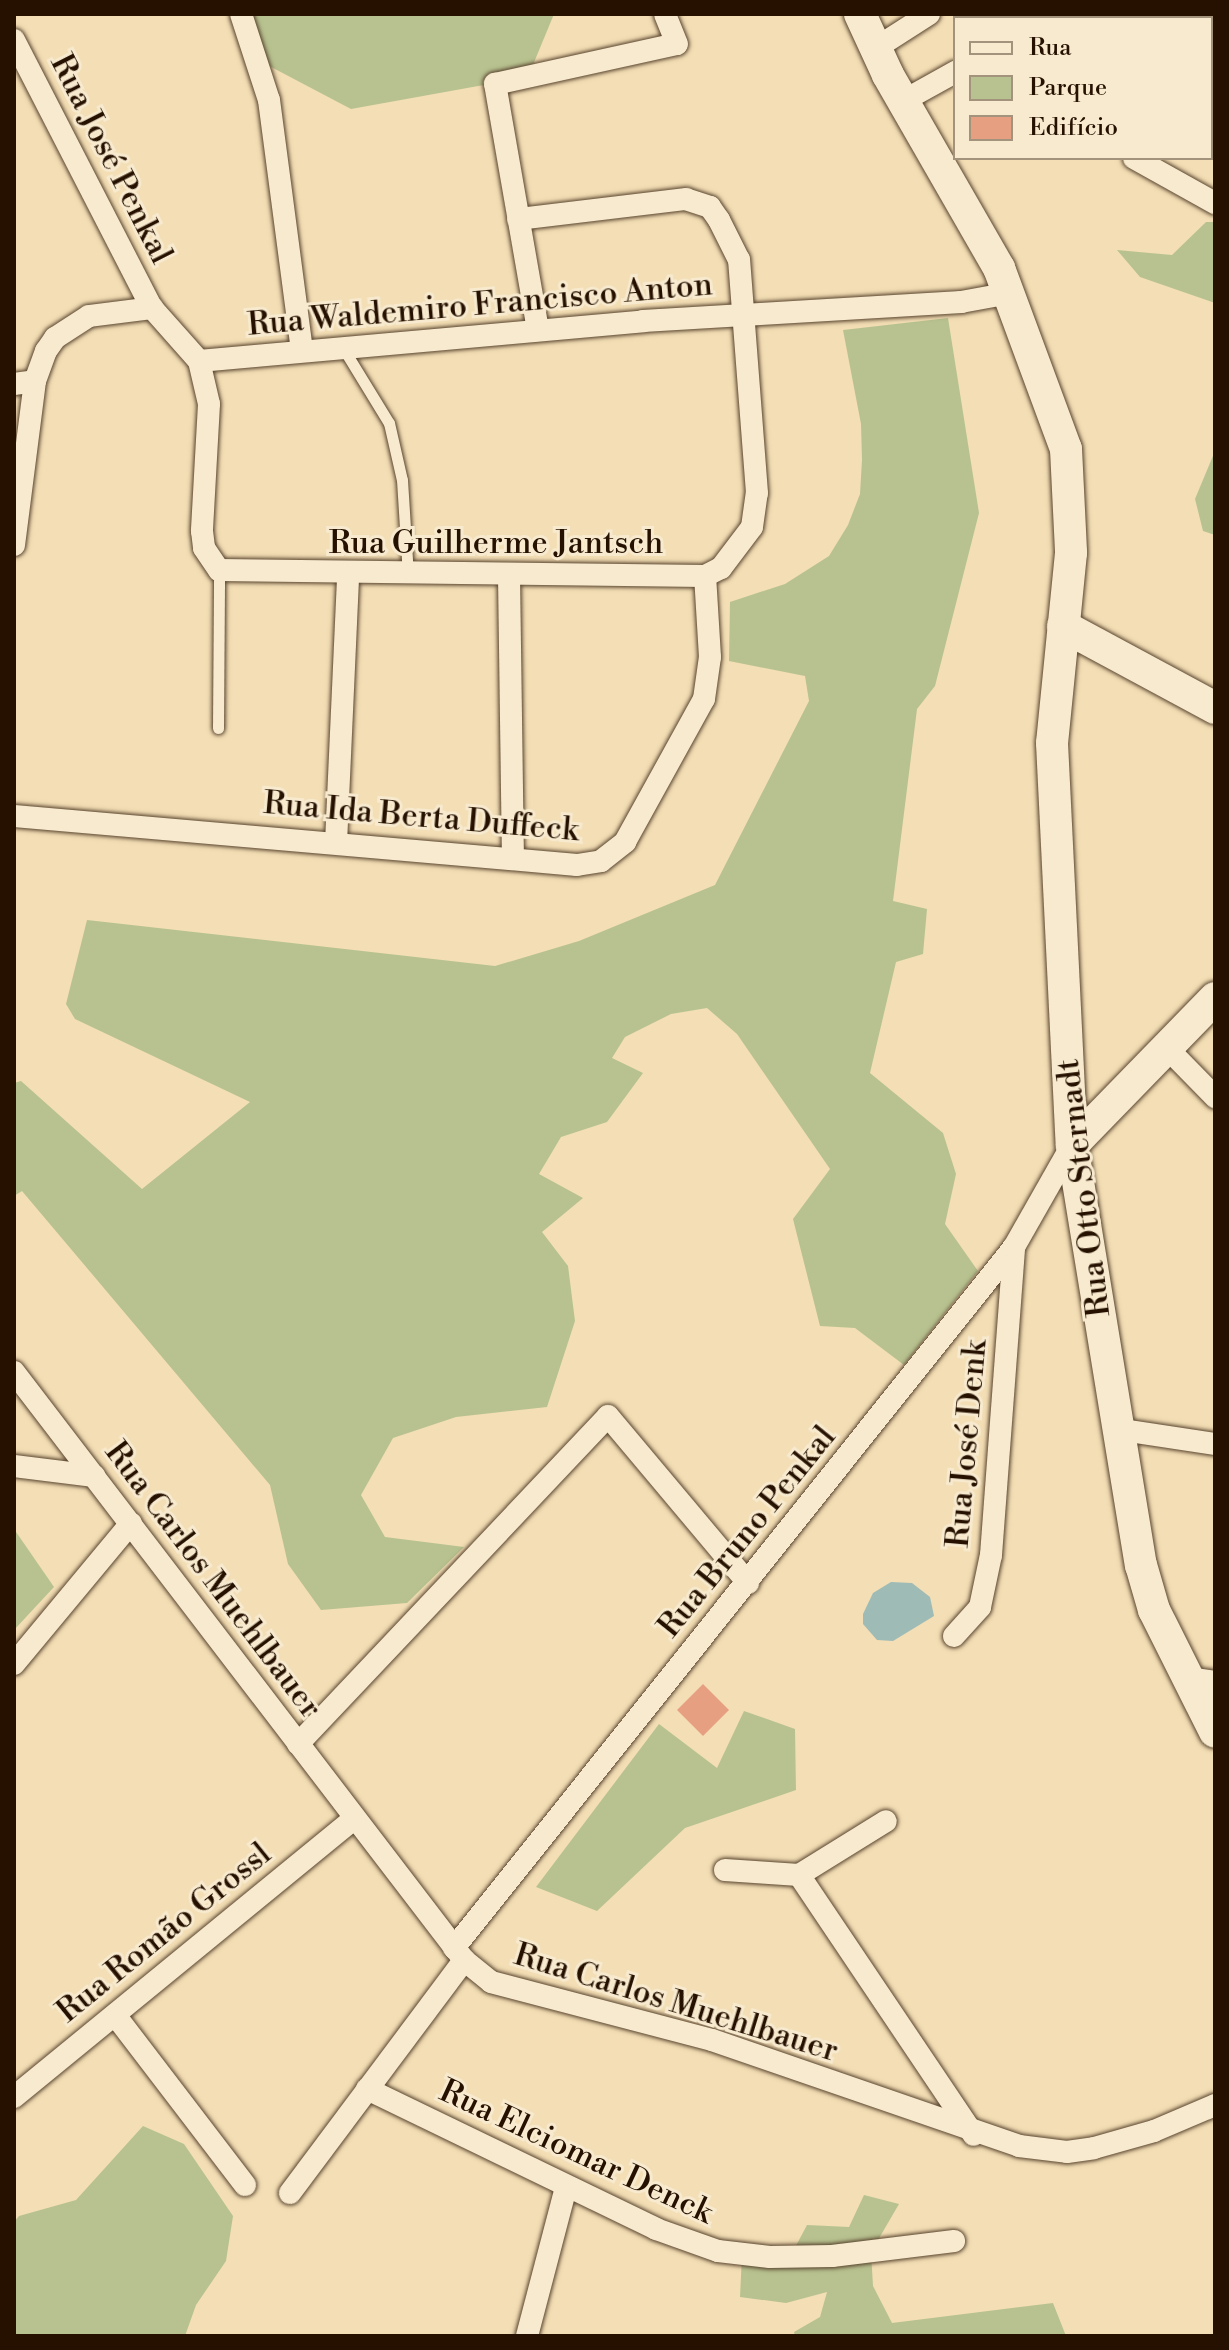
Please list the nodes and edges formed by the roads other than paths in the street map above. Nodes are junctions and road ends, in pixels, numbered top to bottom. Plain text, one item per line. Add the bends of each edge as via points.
1 (241, 14) edge
2 (665, 14) edge
3 (860, 14) edge
4 (929, 14) edge
5 (1006, 14) edge
6 (1060, 14) edge
7 (14, 40) edge
8 (876, 48) junction
9 (953, 73) edge
10 (903, 101) junction
11 (1138, 160) edge
12 (1215, 203) edge
13 (518, 219) junction
14 (1010, 293) junction
15 (152, 308) junction
16 (743, 314) junction
17 (538, 330) junction
18 (343, 348) junction
19 (302, 351) junction
20 (199, 361) junction
21 (24, 382) edge
22 (14, 545) edge
23 (219, 570) junction
24 (348, 575) junction
25 (408, 575) junction
26 (509, 575) junction
27 (705, 576) junction
28 (1063, 626) junction
29 (1215, 708) edge
30 (218, 728) dead end
31 (14, 816) edge
32 (336, 843) junction
33 (513, 859) junction
34 (1215, 998) edge
35 (1167, 1048) junction
36 (1215, 1097) edge
37 (1072, 1145) junction
38 (1014, 1247) junction
39 (14, 1372) edge
40 (1116, 1429) junction
41 (1215, 1444) edge
42 (14, 1466) edge
43 (94, 1476) junction
44 (131, 1523) junction
45 (748, 1583) junction
46 (954, 1636) dead end
47 (14, 1664) edge
48 (1201, 1680) edge
49 (1215, 1732) edge
50 (298, 1744) junction
51 (354, 1819) junction
52 (886, 1821) dead end
53 (725, 1870) dead end
54 (799, 1875) junction
55 (459, 1954) junction
56 (115, 2015) junction
57 (367, 2089) junction
58 (14, 2097) edge
59 (1215, 2105) edge
60 (974, 2135) junction
61 (245, 2185) dead end
62 (566, 2187) junction
63 (290, 2193) dead end
64 (954, 2241) dead end
65 (527, 2336) edge

1 - 19 street via 269,100
2 - 13 street via 677,44 495,84
3 - 8 main road, Rua Otto Sternadt
4 - 8 street
5 - 6 street
7 - 15 street, Rua José Penkal
8 - 10 main road, Rua Otto Sternadt
9 - 10 street
10 - 14 main road, Rua Otto Sternadt
11 - 12 street
13 - 16 street, Rua Guilherme Jantsch via 699,201 719,220 739,260
13 - 17 street
14 - 16 street, Rua Waldemiro Francisco Anton via 961,302
14 - 28 main road, Rua Otto Sternadt via 1060,425 1070,470 1071,553
15 - 20 street
15 - 21 street via 106,311 70,326
16 - 17 street, Rua Waldemiro Francisco Anton
16 - 27 street, Rua Guilherme Jantsch via 757,511 736,553
17 - 18 street, Rua Waldemiro Francisco Anton
18 - 19 street, Rua Waldemiro Francisco Anton
18 - 25 lane via 389,423 402,480
19 - 20 street, Rua Waldemiro Francisco Anton
20 - 23 street via 209,404 202,531 204,548
21 - 22 street
23 - 24 street, Rua Guilherme Jantsch
23 - 30 lane
24 - 25 street, Rua Guilherme Jantsch
24 - 32 street
25 - 26 street, Rua Guilherme Jantsch
26 - 27 street, Rua Guilherme Jantsch
26 - 33 street
27 - 33 street, Rua Ida Berta Duffeck via 710,657 704,699 625,842 614,854 588,864
28 - 29 main road
28 - 37 main road, Rua Otto Sternadt via 1052,743
31 - 32 street, Rua Ida Berta Duffeck
32 - 33 street, Rua Ida Berta Duffeck
34 - 35 main road
35 - 36 street
35 - 37 main road
37 - 38 street, Rua Bruno Penkal
37 - 40 main road, Rua Otto Sternadt
38 - 45 street, Rua Bruno Penkal
38 - 46 street, Rua José Denk via 991,1555 980,1607
39 - 43 street, Rua Carlos Muehlbauer
40 - 41 street
40 - 48 main road, Rua Otto Sternadt via 1148,1590
42 - 43 street
43 - 44 street, Rua Carlos Muehlbauer
44 - 47 street
44 - 50 street, Rua Carlos Muehlbauer
45 - 50 street via 608,1416
45 - 55 street, Rua Bruno Penkal
48 - 49 main road, Rua Otto Sternadt
50 - 51 street, Rua Carlos Muehlbauer
51 - 55 street, Rua Carlos Muehlbauer
51 - 56 street, Rua Romão Grossl
52 - 54 street
53 - 54 street
54 - 60 street
55 - 57 street, Rua Bruno Penkal
55 - 60 street, Rua Carlos Muehlbauer via 491,1982 518,1993 712,2040
56 - 58 street, Rua Romão Grossl
56 - 61 street
57 - 62 street, Rua Elciomar Denck
57 - 63 street, Rua Bruno Penkal
59 - 60 street, Rua Carlos Muehlbauer via 1154,2131 1067,2152
62 - 64 street, Rua Elciomar Denck via 675,2238 742,2255 832,2256
62 - 65 street

